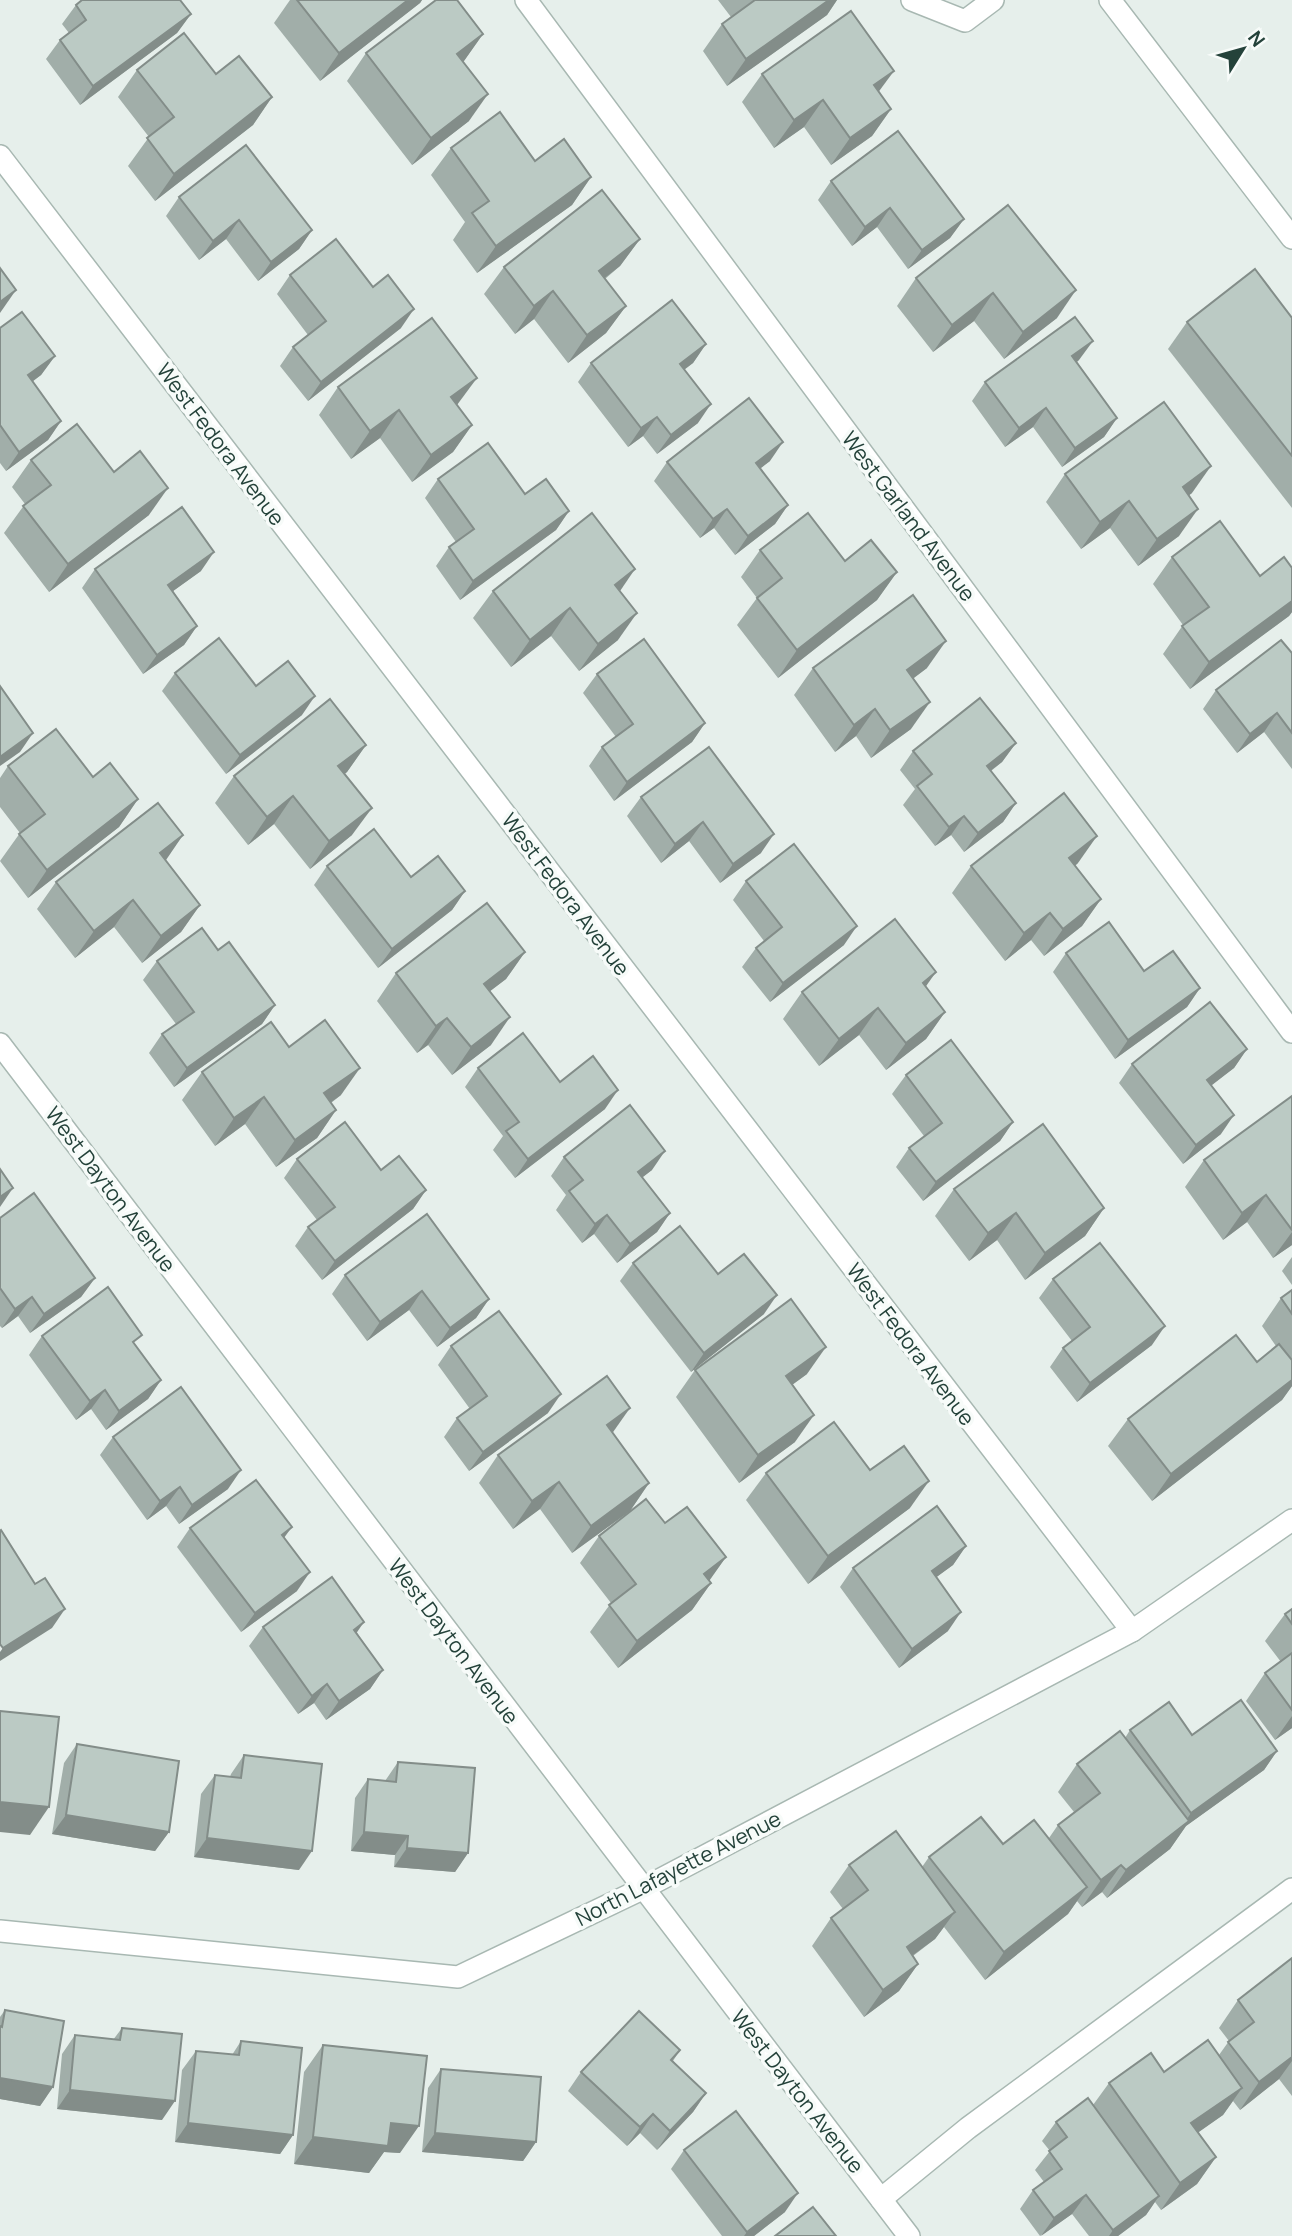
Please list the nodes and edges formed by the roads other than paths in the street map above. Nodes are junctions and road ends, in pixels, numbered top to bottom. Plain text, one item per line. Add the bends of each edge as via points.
1 (526, 0) edge
2 (912, 0) edge
3 (993, 0) edge
4 (1110, 0) edge
5 (0, 156) edge
6 (1292, 238) edge
7 (1292, 1032) edge
8 (0, 1044) edge
9 (1292, 1520) edge
10 (1132, 1631) junction
11 (642, 1889) junction
12 (1292, 1889) edge
13 (0, 1931) edge
14 (881, 2199) junction
15 (909, 2236) edge

1 - 7 street, West Garland Avenue
2 - 3 street via 965,21
4 - 6 street
5 - 10 street, West Fedora Avenue
8 - 11 street, West Dayton Avenue
9 - 10 street, North Lafayette Avenue
10 - 11 street, North Lafayette Avenue
11 - 13 street, North Lafayette Avenue via 458,1977
11 - 14 street, West Dayton Avenue
12 - 14 street via 968,2128
14 - 15 street, West Dayton Avenue

